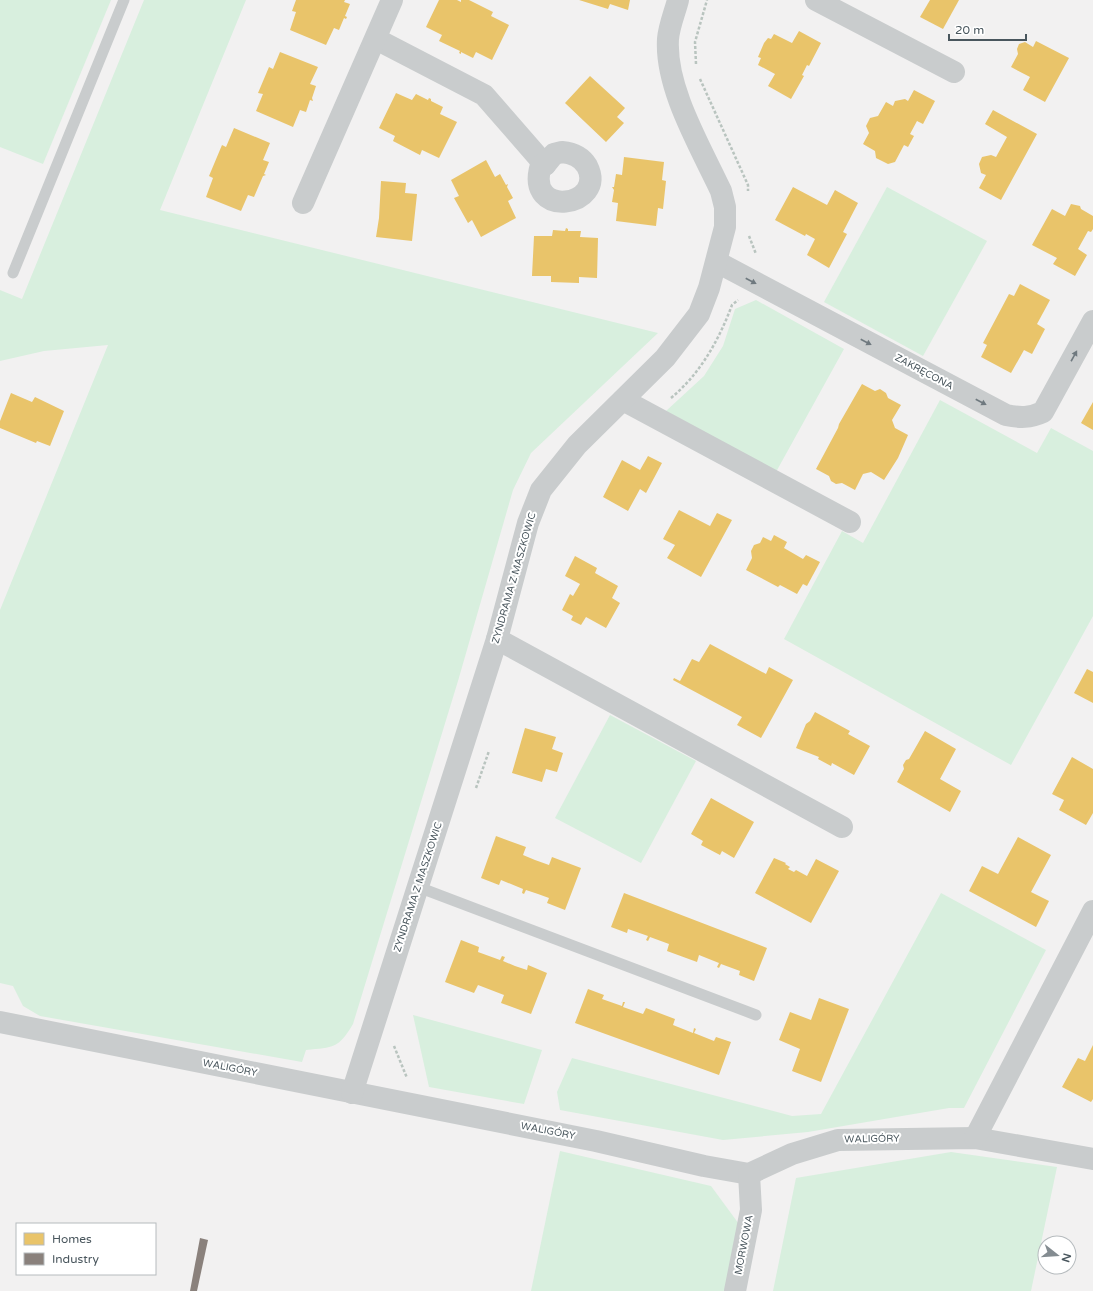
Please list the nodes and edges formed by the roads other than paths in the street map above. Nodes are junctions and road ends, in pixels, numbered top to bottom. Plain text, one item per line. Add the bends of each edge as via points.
1 (124, 0) edge
2 (392, 0) edge
3 (678, 0) edge
4 (816, 0) edge
5 (376, 38) junction
6 (954, 72) dead end
7 (545, 165) dead end
8 (303, 203) dead end
9 (717, 262) junction
10 (13, 273) dead end
11 (1093, 321) edge
12 (623, 400) junction
13 (850, 522) dead end
14 (497, 639) junction
15 (842, 827) dead end
16 (418, 887) junction
17 (1093, 912) edge
18 (756, 1015) dead end
19 (0, 1022) edge
20 (352, 1093) junction
21 (974, 1138) junction
22 (1093, 1159) edge
23 (749, 1174) junction
24 (735, 1291) edge

1 - 10 lane
2 - 5 street
3 - 9 street, ZYNDRAMA Z MASZKOWIC via 668,37 669,62 674,90 721,191 725,207 725,227
4 - 6 street
5 - 7 street via 484,95
5 - 8 street
9 -> 11 street, ZAKRĘCONA via 1006,415 1023,418 1043,412
9 - 12 street, ZYNDRAMA Z MASZKOWIC via 699,314 665,358
12 - 13 street
12 - 14 street, ZYNDRAMA Z MASZKOWIC via 577,445 541,490 528,523
14 - 15 street
14 - 16 street, ZYNDRAMA Z MASZKOWIC
16 - 18 lane
16 - 20 street, ZYNDRAMA Z MASZKOWIC
17 - 21 street
19 - 20 street, WALIGÓRY
20 - 23 street, WALIGÓRY
21 - 22 street, WALIGÓRY
21 - 23 street, WALIGÓRY via 838,1140 792,1154
23 - 24 street, MORWOWA via 751,1210

